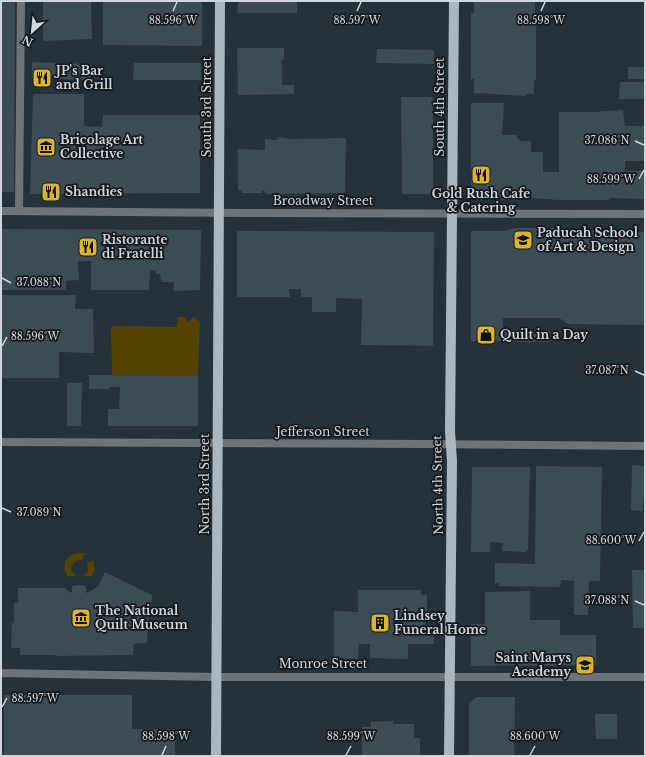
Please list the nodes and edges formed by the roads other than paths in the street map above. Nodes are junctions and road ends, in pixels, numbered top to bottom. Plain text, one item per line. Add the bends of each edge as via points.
1 (22, 1) edge
2 (220, 1) edge
3 (454, 1) edge
4 (1, 211) edge
5 (19, 211) junction
6 (219, 212) junction
7 (452, 213) junction
8 (645, 214) edge
9 (1, 442) edge
10 (218, 443) junction
11 (451, 444) junction
12 (645, 446) edge
13 (1, 673) edge
14 (450, 676) junction
15 (217, 677) junction
16 (645, 677) edge
17 (216, 756) edge
18 (449, 756) edge

1 - 5 street
2 - 6 main road, South 3rd Street
3 - 7 main road, South 4th Street
4 - 5 street, Broadway Street
5 - 6 street, Broadway Street
6 - 7 street, Broadway Street
6 - 10 main road, North 3rd Street
7 - 8 street, Broadway Street
7 - 11 main road, North 4th Street
9 - 10 street, Jefferson Street
10 - 11 street, Jefferson Street
10 - 15 main road, North 3rd Street
11 - 12 street, Jefferson Street
11 - 14 main road, North 4th Street
13 - 15 street, Monroe Street
14 - 15 street, Monroe Street
14 - 16 street, Monroe Street
14 - 18 main road, North 4th Street
15 - 17 main road, North 3rd Street

